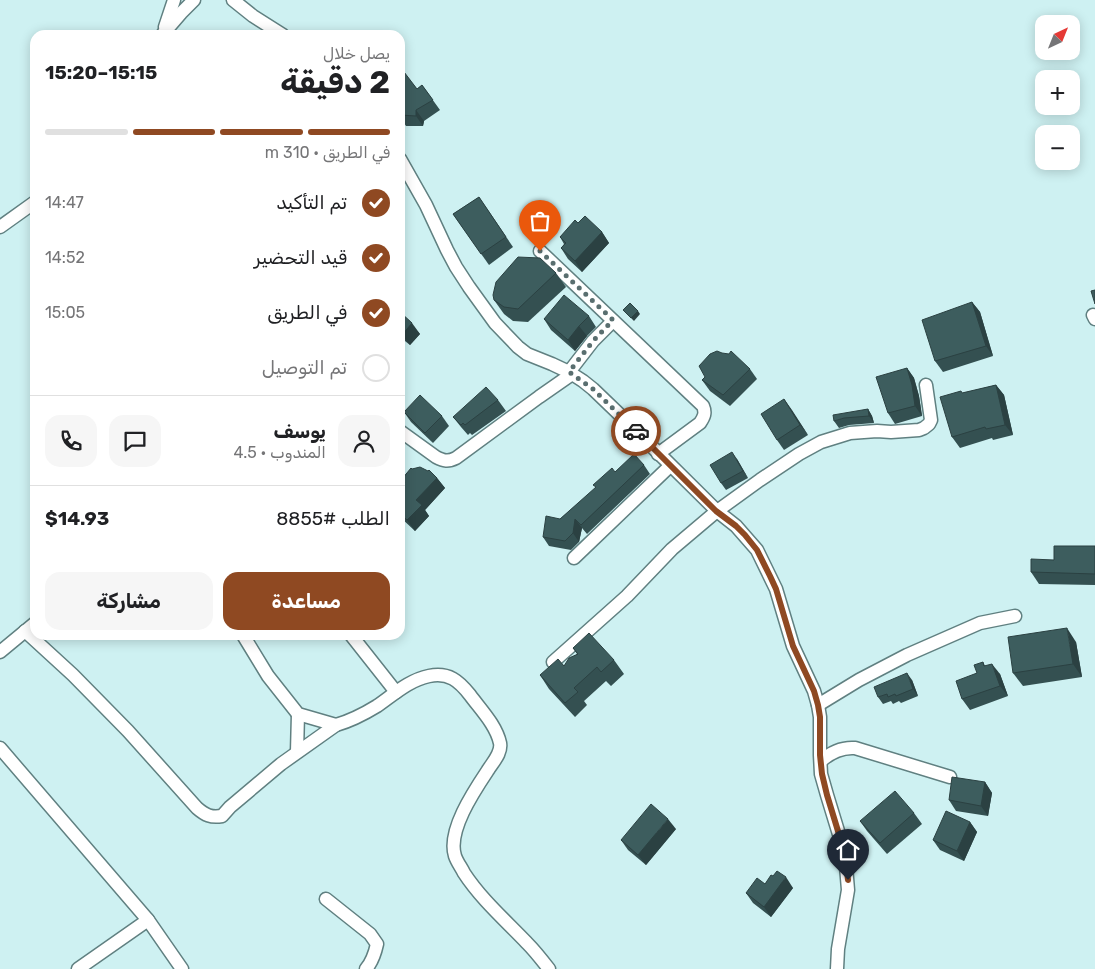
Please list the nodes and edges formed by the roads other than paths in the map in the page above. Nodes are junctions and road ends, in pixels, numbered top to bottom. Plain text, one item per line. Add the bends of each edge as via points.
1 (174, 0) edge
2 (194, 0) edge
3 (233, 0) edge
4 (164, 30) edge
5 (165, 30) edge
6 (275, 30) edge
7 (405, 168) edge
8 (30, 206) edge
9 (0, 227) edge
10 (540, 251) dead end
11 (613, 320) junction
12 (570, 373) junction
13 (926, 385) dead end
14 (405, 435) edge
15 (658, 454) junction
16 (670, 466) junction
17 (716, 511) junction
18 (574, 558) dead end
19 (1014, 616) dead end
20 (30, 627) edge
21 (42, 640) edge
22 (246, 640) edge
23 (355, 640) edge
24 (0, 652) edge
25 (553, 662) edge
26 (396, 692) junction
27 (818, 705) junction
28 (298, 714) junction
29 (336, 725) junction
30 (0, 748) edge
31 (297, 752) junction
32 (821, 761) junction
33 (950, 777) edge
34 (326, 899) dead end
35 (148, 920) junction
36 (78, 969) edge
37 (182, 969) edge
38 (366, 969) edge
39 (549, 969) edge
40 (837, 969) edge

1 - 4 street
2 - 5 street
3 - 6 street
7 - 12 street via 456,267 495,323 528,354
8 - 9 street
10 - 11 street
11 - 12 street
11 - 15 street via 705,411 700,423
12 - 14 street via 465,453 451,460 436,457
12 - 15 street via 593,389
13 - 17 street via 931,420 924,428 850,433 822,442 791,459
15 - 16 street
16 - 17 street
16 - 18 street
17 - 25 street
17 - 27 street via 745,535 764,563
19 - 27 street via 980,623 906,655
20 - 24 street
21 - 31 street via 197,808 210,817 222,816
22 - 28 street via 268,676
23 - 26 street
26 - 29 street via 363,714
26 - 39 street via 420,678 451,677 462,685 494,728 501,745 499,753 458,821 453,843 455,856 472,884
27 - 32 street
28 - 29 street
28 - 31 street
29 - 31 street
30 - 35 street
32 - 33 street via 837,750 855,748
32 - 40 street via 847,867 848,890
34 - 38 street via 370,934 377,944
35 - 36 street
35 - 37 street

